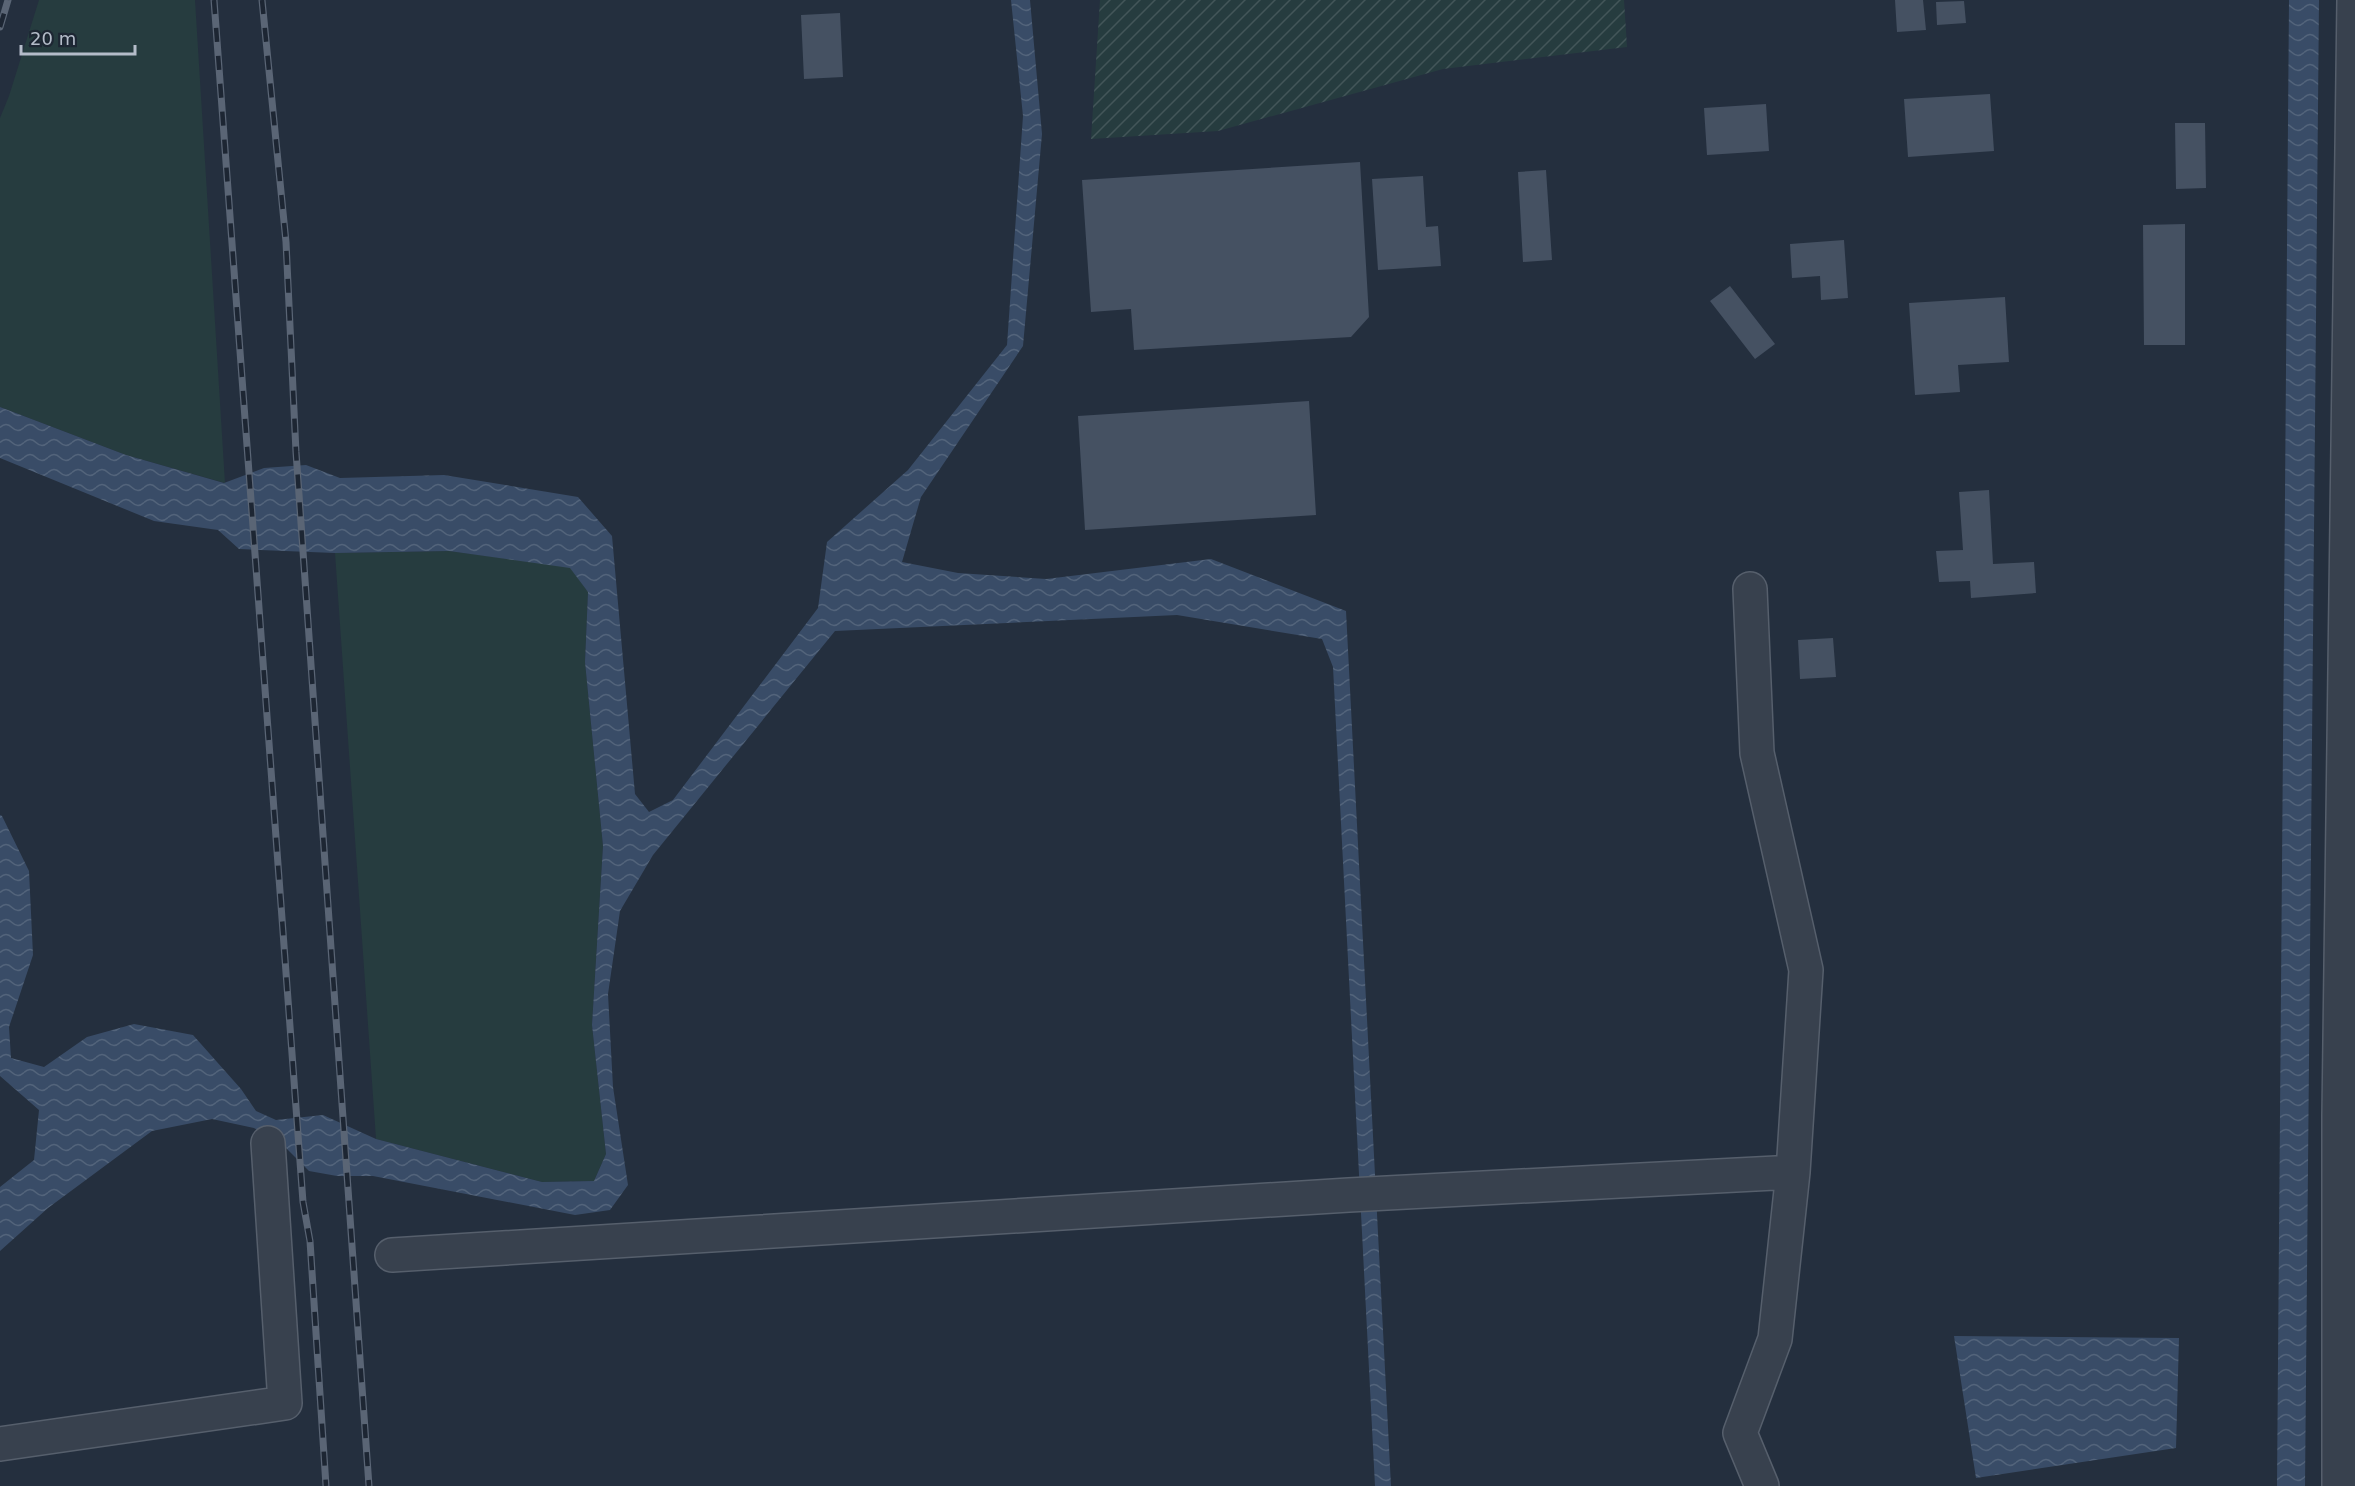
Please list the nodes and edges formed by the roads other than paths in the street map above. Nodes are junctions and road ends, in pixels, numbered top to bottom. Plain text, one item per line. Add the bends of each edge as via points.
1 (2354, 0) edge
2 (2352, 379) edge
3 (1750, 589) dead end
4 (2347, 1115) edge
5 (268, 1143) dead end
6 (1793, 1172) junction
7 (392, 1255) dead end
8 (2347, 1259) edge
9 (0, 1444) edge
10 (1761, 1486) edge
11 (2339, 1486) edge

1 - 2 street
2 - 4 street
3 - 6 street via 1757,753 1806,970
4 - 8 street
5 - 9 street via 285,1403
6 - 7 street via 1349,1195
6 - 10 street via 1775,1339 1740,1433
8 - 11 street

